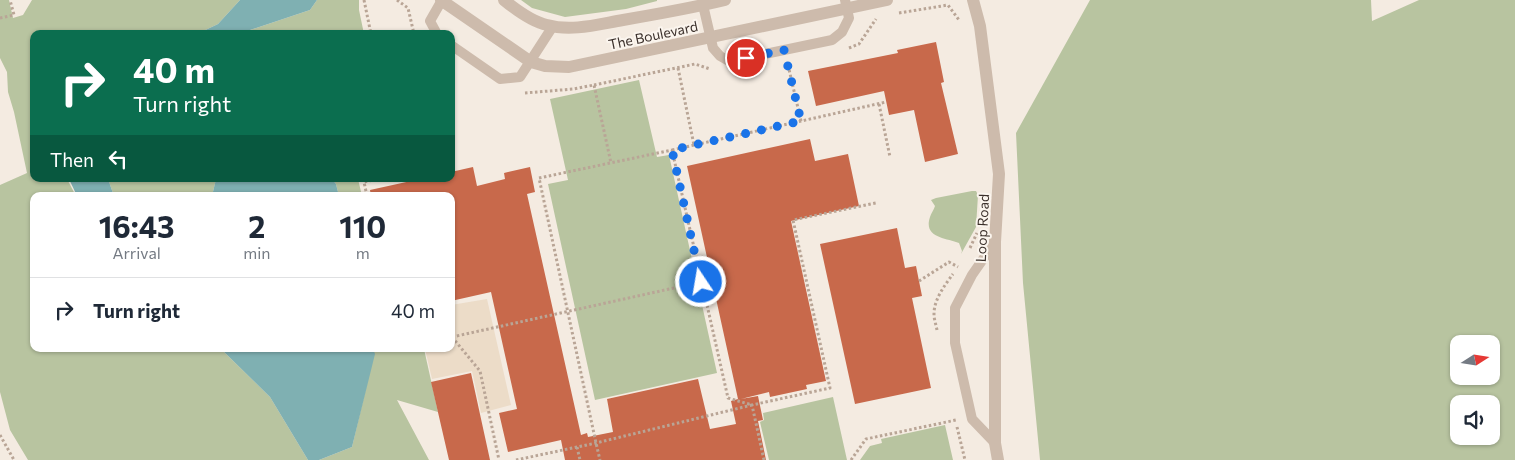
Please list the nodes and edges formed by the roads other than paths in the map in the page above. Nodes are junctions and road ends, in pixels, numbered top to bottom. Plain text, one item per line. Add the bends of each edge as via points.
1 (441, 0) edge
2 (504, 0) edge
3 (726, 0) edge
4 (887, 0) edge
5 (973, 0) edge
6 (846, 4) edge
7 (703, 5) junction
8 (553, 26) junction
9 (435, 30) edge
10 (710, 38) junction
11 (455, 49) edge
12 (531, 62) junction
13 (995, 242) junction
14 (995, 443) junction
15 (998, 460) edge

1 - 9 lane via 430,21
1 - 12 street, The Boulevard
2 - 8 street, The Boulevard via 544,25
3 - 7 street, The Boulevard
4 - 6 street, The Boulevard
5 - 13 street, Loop Road via 980,26 999,174
6 - 10 street, The Boulevard
6 - 10 lane via 849,18 842,32 832,40 727,60 713,48
7 - 8 street, The Boulevard via 584,27
7 - 10 lane
8 - 12 lane
10 - 12 street, The Boulevard via 569,67
11 - 12 lane via 500,79 520,76
13 - 14 street, Loop Road
13 - 14 lane via 972,274 955,308 955,344 972,419
14 - 15 street, Loop Road

